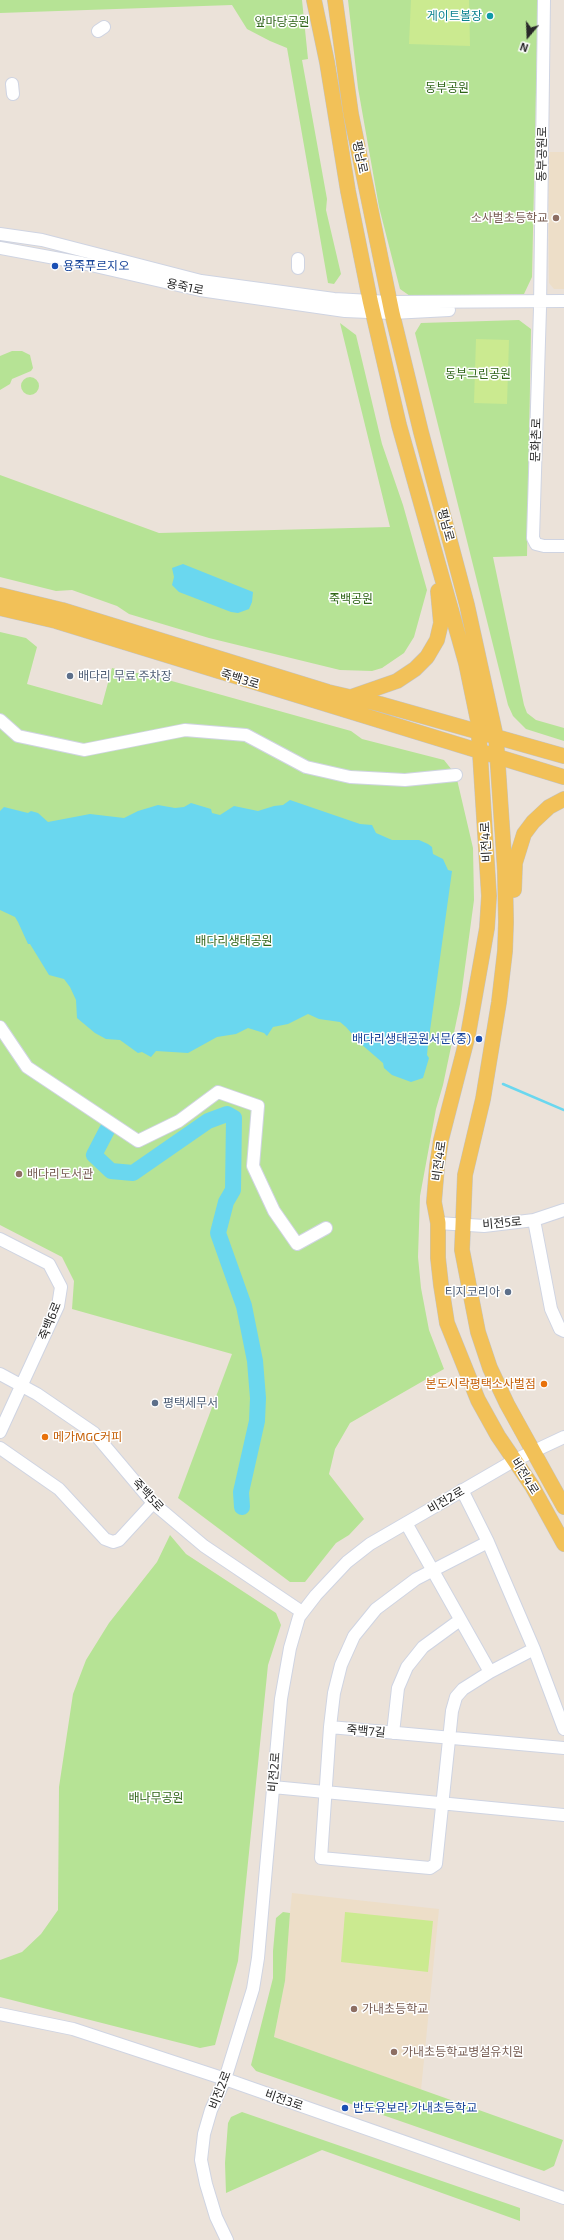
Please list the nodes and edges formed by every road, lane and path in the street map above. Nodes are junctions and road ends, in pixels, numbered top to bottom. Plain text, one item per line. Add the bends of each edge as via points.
1 (314, 0) edge
2 (335, 0) edge
3 (544, 0) edge
4 (0, 234) edge
5 (0, 248) edge
6 (564, 301) edge
7 (540, 304) junction
8 (371, 306) junction
9 (391, 308) junction
10 (564, 308) edge
11 (564, 546) edge
12 (437, 564) junction
13 (0, 595) edge
14 (0, 608) edge
15 (350, 697) junction
16 (0, 720) edge
17 (478, 732) junction
18 (496, 737) junction
19 (480, 752) junction
20 (564, 756) edge
21 (497, 757) junction
22 (456, 775) dead end
23 (564, 777) edge
24 (564, 799) edge
25 (504, 951) junction
26 (0, 1027) edge
27 (564, 1210) edge
28 (534, 1220) junction
29 (438, 1224) junction
30 (462, 1226) junction
31 (326, 1228) dead end
32 (0, 1239) edge
33 (564, 1331) edge
34 (0, 1374) edge
35 (22, 1385) junction
36 (0, 1432) edge
37 (564, 1437) edge
38 (0, 1448) edge
39 (532, 1451) junction
40 (515, 1460) junction
41 (462, 1490) junction
42 (153, 1503) junction
43 (564, 1508) edge
44 (406, 1523) junction
45 (487, 1541) junction
46 (564, 1544) edge
47 (431, 1570) junction
48 (302, 1612) junction
49 (460, 1620) junction
50 (534, 1649) junction
51 (490, 1672) junction
52 (330, 1728) junction
53 (564, 1729) edge
54 (393, 1733) junction
55 (450, 1738) junction
56 (564, 1748) edge
57 (273, 1787) junction
58 (326, 1790) junction
59 (443, 1803) junction
60 (564, 1815) edge
61 (0, 2014) edge
62 (225, 2079) junction
63 (564, 2198) edge
64 (227, 2240) edge

1 - 8 main road, 평남로 via 326,52 348,191
2 - 9 main road, 평남로 via 351,114
3 - 7 street, 동부공원로
4 - 8 street via 42,240 201,281
5 - 8 street, 용죽1로 via 82,263 200,290 345,311
6 - 7 street
7 - 9 street via 433,310
7 - 10 street
7 - 11 street, 문화촌로 via 533,538 536,544
8 - 9 street
8 - 12 main road, 평남로 via 399,425
9 - 18 main road, 평남로 via 467,605
12 - 15 main road via 440,623 437,640 427,657 397,681
12 - 17 main road, 평남로 via 466,664
13 - 15 main road, 죽백3로 via 62,610
14 - 19 main road, 죽백3로 via 56,621
15 - 17 main road, 죽백3로
16 - 22 street via 18,736 84,750 185,730 246,734 306,767 350,777 405,780
17 - 18 main road
17 - 19 main road, 평남로
18 - 20 main road
18 - 21 main road, 비전4로
19 - 21 main road
19 - 29 main road, 비전4로 via 489,896 487,928 468,1035 436,1166 434,1202
21 - 23 main road
21 - 25 main road, 비전4로 via 505,871
24 - 25 main road via 549,807 533,822 518,850 515,863 514,928
25 - 30 main road, 비전4로 via 499,1002 483,1099 465,1175
26 - 31 street via 27,1067 138,1141 179,1121 218,1092 258,1106 253,1166 274,1211 297,1244
27 - 28 street, 비전5로
28 - 30 street, 비전5로
28 - 33 street via 551,1309 560,1329
29 - 30 street, 비전5로
29 - 40 main road, 비전4로 via 438,1258 447,1323 478,1400
30 - 39 main road, 비전4로 via 462,1250 478,1332 490,1368
32 - 35 street, 죽백6로 via 49,1264 61,1287 58,1306
34 - 35 street, 죽백5로
35 - 36 street, 죽백6로
35 - 42 street, 죽백5로 via 94,1433
37 - 39 street, 비전2로
38 - 42 street via 59,1489 105,1539 112,1542 119,1540
39 - 40 street, 비전2로
39 - 43 main road, 비전4로
40 - 41 street, 비전2로
40 - 46 main road, 비전4로
41 - 44 street, 비전2로
41 - 45 street
42 - 48 street, 죽백5로 via 204,1546
44 - 47 street
44 - 48 street, 비전2로 via 370,1544 347,1562
45 - 47 street, 죽백7길
45 - 50 street
47 - 49 street
47 - 52 street, 죽백7길 via 376,1609 354,1636 341,1665 334,1693
48 - 57 street, 비전2로 via 285,1674
49 - 51 street
49 - 54 street, 죽백7길 via 423,1647 407,1667 398,1688
50 - 51 street
50 - 53 street
51 - 55 street via 463,1689 456,1697
52 - 54 street, 죽백7길
52 - 58 street
54 - 55 street
55 - 56 street
55 - 59 street
57 - 58 street
57 - 62 street, 비전2로 via 253,1989
58 - 59 street
58 - 59 street via 321,1858 430,1868 436,1864
59 - 60 street
61 - 62 street, 비전3로 via 73,2029
62 - 63 street, 비전3로
62 - 64 street, 비전2로 via 211,2110 204,2134 201,2160 216,2217

